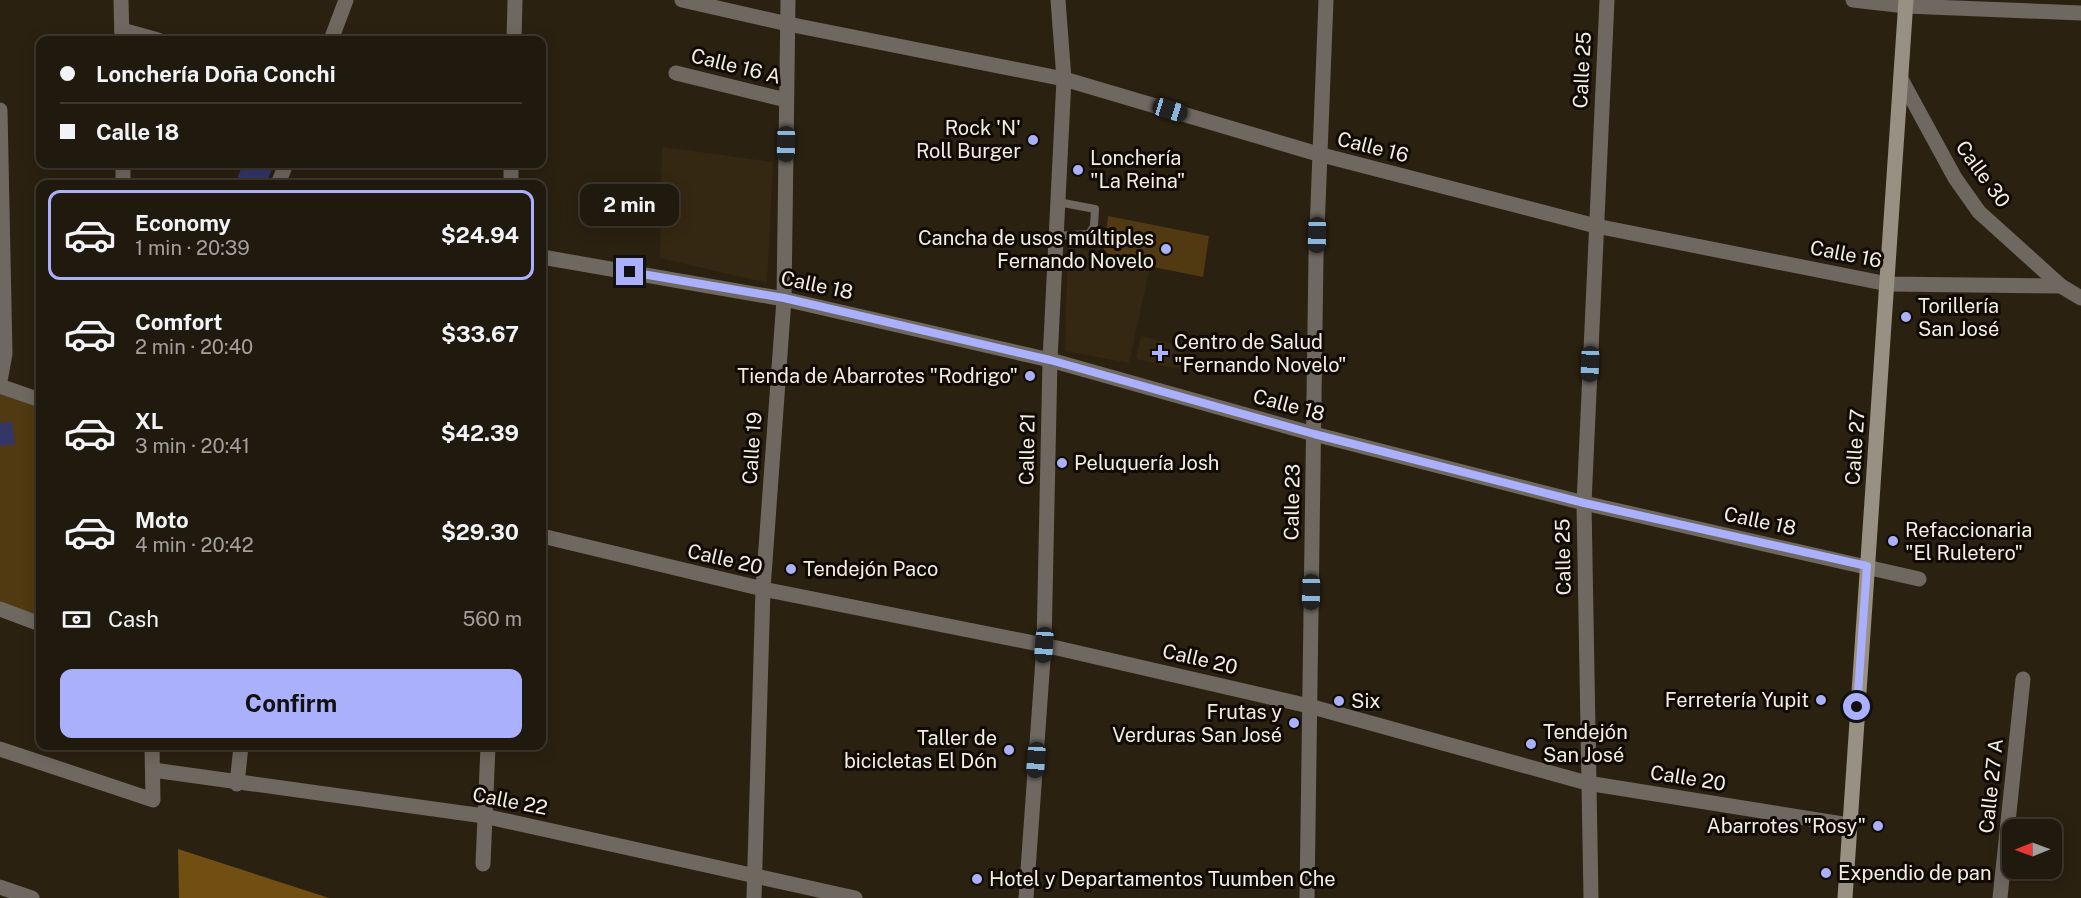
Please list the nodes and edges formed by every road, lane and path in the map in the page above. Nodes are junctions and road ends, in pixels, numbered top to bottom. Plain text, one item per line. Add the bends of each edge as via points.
1 (121, 0) edge
2 (346, 0) edge
3 (515, 0) edge
4 (682, 0) edge
5 (788, 0) edge
6 (1058, 0) edge
7 (1326, 0) edge
8 (1607, 0) edge
9 (1853, 0) edge
10 (1883, 2) edge
11 (1906, 3) edge
12 (2081, 14) edge
13 (788, 24) junction
14 (122, 35) edge
15 (332, 36) edge
16 (514, 36) edge
17 (676, 73) dead end
18 (1064, 79) junction
19 (1901, 79) junction
20 (786, 100) junction
21 (0, 110) edge
22 (1318, 154) junction
23 (1058, 202) junction
24 (1596, 226) junction
25 (1056, 236) junction
26 (546, 258) edge
27 (1888, 284) junction
28 (2061, 286) junction
29 (2080, 297) edge
30 (784, 298) junction
31 (1050, 360) junction
32 (0, 381) edge
33 (0, 386) edge
34 (36, 399) edge
35 (1314, 434) junction
36 (1584, 503) junction
37 (546, 537) edge
38 (1867, 566) junction
39 (1919, 579) dead end
40 (763, 590) junction
41 (0, 609) edge
42 (36, 622) edge
43 (1044, 645) junction
44 (2023, 679) dead end
45 (1309, 706) junction
46 (0, 749) edge
47 (152, 750) edge
48 (241, 750) edge
49 (488, 750) edge
50 (153, 770) junction
51 (1587, 783) junction
52 (237, 784) junction
53 (484, 816) junction
54 (1849, 825) junction
55 (483, 864) dead end
56 (757, 875) junction
57 (0, 886) edge
58 (32, 898) edge
59 (754, 898) edge
60 (855, 898) edge
61 (1026, 898) edge
62 (1307, 898) edge
63 (1591, 898) edge
64 (1845, 898) edge
65 (2000, 898) edge

1 - 14 street
2 - 15 street
3 - 16 street
4 - 13 street, Calle 16
5 - 13 street, Calle 19
6 - 18 street, Calle 21
7 - 22 street, Calle 23
8 - 24 street, Calle 25
9 - 10 street
10 - 11 street
11 - 12 street
11 - 19 main road, Calle 27
13 - 18 street, Calle 16
13 - 20 street, Calle 19
17 - 20 street, Calle 16 A
18 - 22 street, Calle 16
18 - 23 street, Calle 21
19 - 27 main road, Calle 27
19 - 28 street, Calle 30 via 1955,178 1979,212
20 - 30 street, Calle 19
21 - 32 street via 4,354
22 - 24 street, Calle 16
22 - 35 street, Calle 23
23 - 25 street, Calle 21
23 - 25 lane via 1095,209 1095,219 1089,234
24 - 27 street, Calle 16
24 - 36 street, Calle 25
25 - 31 street, Calle 21
26 - 30 street, Calle 18
27 - 28 street, Calle 16
27 - 38 main road, Calle 27
28 - 29 street, Calle 30
30 - 31 street, Calle 18
30 - 40 street, Calle 19
31 - 35 street, Calle 18
31 - 43 street, Calle 21
33 - 34 street
35 - 36 street, Calle 18
35 - 45 street, Calle 23
36 - 38 street, Calle 18
36 - 51 street, Calle 25
37 - 40 street, Calle 20
38 - 39 street, Calle 18
38 - 54 main road, Calle 27
40 - 43 street, Calle 20
40 - 56 street, Calle 19
41 - 42 street
43 - 45 street, Calle 20
43 - 61 street, Calle 21
44 - 65 street, Calle 27 A
45 - 51 street, Calle 20
45 - 62 street, Calle 23
46 - 50 street via 153,800
47 - 50 street
48 - 52 street
49 - 53 street
50 - 52 street, Calle 22
51 - 54 street, Calle 20
51 - 63 street, Calle 25
52 - 53 street, Calle 22
53 - 55 street
53 - 56 street, Calle 22
54 - 64 main road, Calle 27
56 - 59 street, Calle 19
56 - 60 street, Calle 22
57 - 58 street

